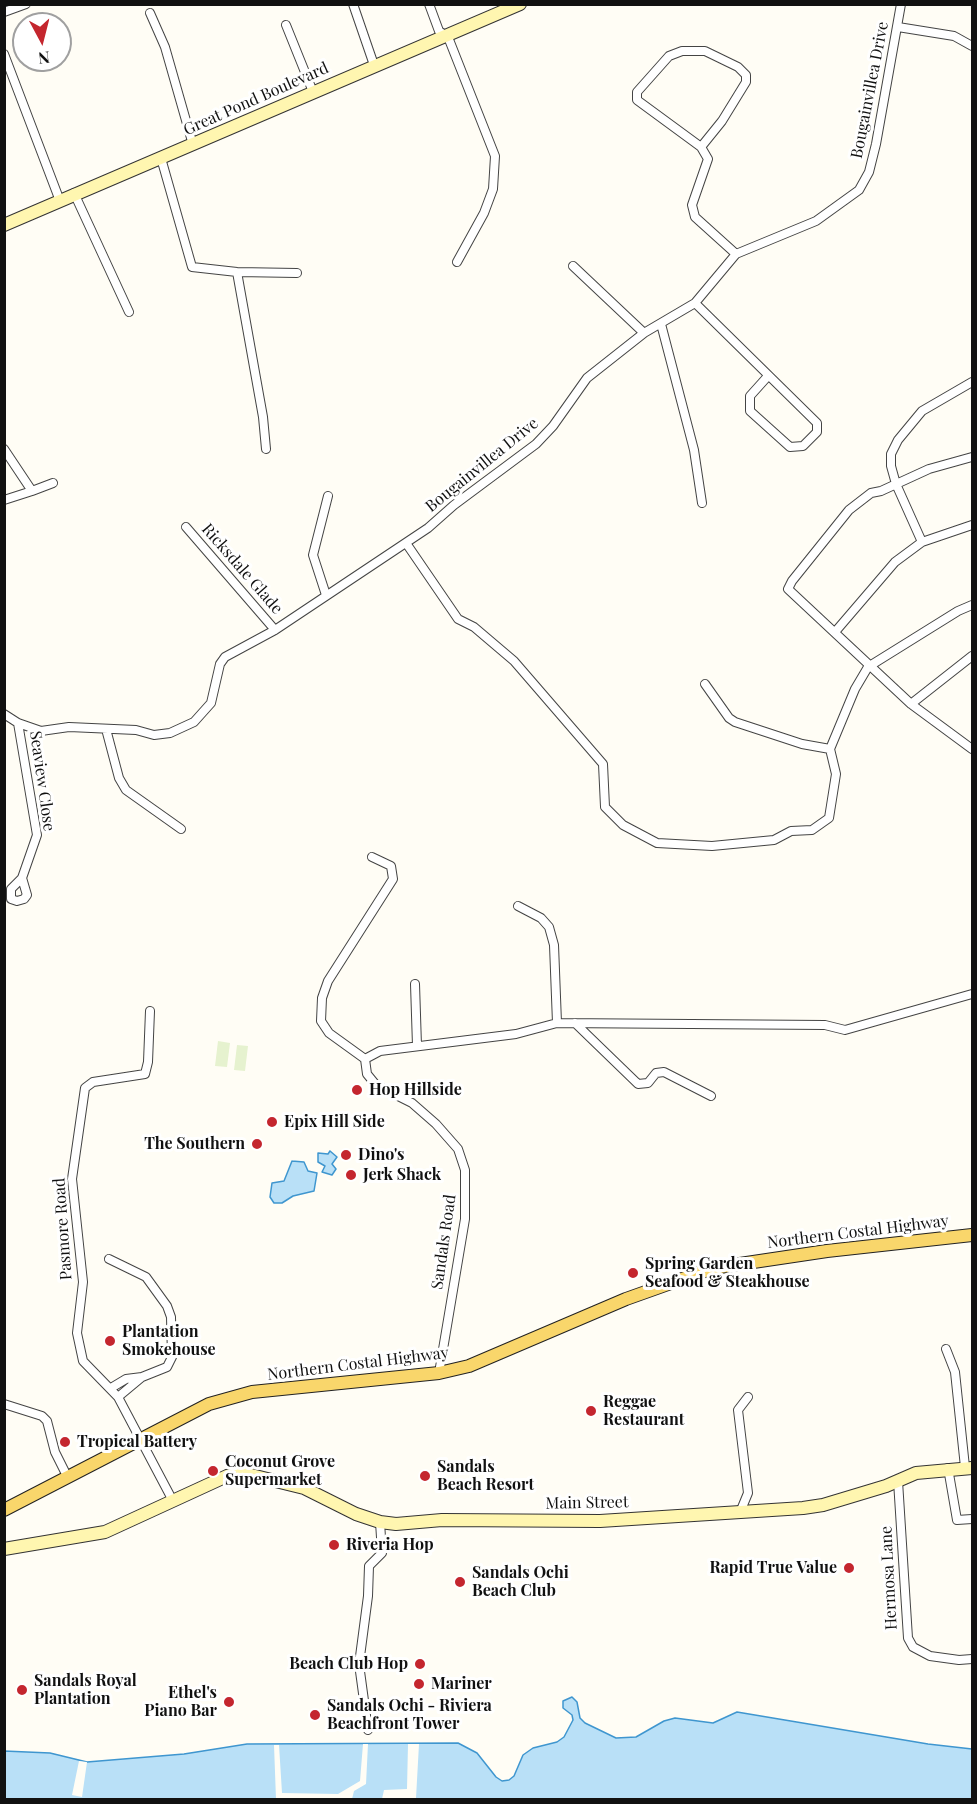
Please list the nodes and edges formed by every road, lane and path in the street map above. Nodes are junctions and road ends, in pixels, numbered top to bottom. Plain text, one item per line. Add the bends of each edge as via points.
1 (26, 4) edge
2 (353, 4) edge
3 (429, 4) edge
4 (520, 4) edge
5 (901, 4) edge
6 (4, 12) edge
7 (150, 13) dead end
8 (286, 25) dead end
9 (898, 27) junction
10 (448, 37) junction
11 (972, 46) edge
12 (4, 54) edge
13 (375, 65) junction
14 (313, 92) junction
15 (193, 145) junction
16 (701, 147) junction
17 (161, 158) junction
18 (74, 193) junction
19 (60, 201) junction
20 (4, 225) edge
21 (736, 254) junction
22 (457, 262) dead end
23 (573, 266) dead end
24 (237, 272) junction
25 (297, 273) dead end
26 (694, 303) junction
27 (129, 312) dead end
28 (661, 324) junction
29 (644, 333) junction
30 (768, 376) junction
31 (972, 382) edge
32 (4, 449) edge
33 (266, 449) dead end
34 (972, 457) edge
35 (53, 483) dead end
36 (896, 484) junction
37 (32, 491) junction
38 (328, 496) dead end
39 (4, 500) edge
40 (702, 503) dead end
41 (972, 525) edge
42 (186, 527) dead end
43 (922, 542) junction
44 (406, 543) junction
45 (326, 595) junction
46 (972, 605) edge
47 (275, 630) junction
48 (835, 632) junction
49 (972, 656) edge
50 (872, 666) junction
51 (705, 684) dead end
52 (911, 704) junction
53 (4, 714) edge
54 (18, 723) junction
55 (106, 729) junction
56 (830, 749) junction
57 (972, 749) edge
58 (181, 829) dead end
59 (372, 857) dead end
60 (22, 878) dead end
61 (518, 906) dead end
62 (415, 984) dead end
63 (972, 994) edge
64 (150, 1011) dead end
65 (557, 1023) junction
66 (575, 1023) junction
67 (417, 1046) junction
68 (365, 1059) junction
69 (711, 1096) dead end
70 (972, 1235) edge
71 (109, 1259) dead end
72 (946, 1349) dead end
73 (439, 1373) junction
74 (142, 1377) junction
75 (111, 1388) junction
76 (118, 1397) junction
77 (748, 1397) dead end
78 (4, 1404) edge
79 (140, 1440) junction
80 (948, 1468) junction
81 (969, 1468) edge
82 (68, 1478) junction
83 (898, 1481) junction
84 (173, 1501) junction
85 (4, 1510) edge
86 (741, 1510) junction
87 (972, 1519) edge
88 (380, 1522) junction
89 (4, 1549) edge
90 (972, 1659) edge
91 (368, 1730) dead end

1 - 6 street
2 - 13 street
3 - 10 street via 439,31
4 - 10 street, Great Pond Boulevard
5 - 9 street, Bougainvillea Drive
7 - 15 street via 165,47
8 - 14 street
9 - 11 street via 954,36
9 - 21 street, Bougainvillea Drive via 876,144 869,172 859,190 816,221
10 - 13 street, Great Pond Boulevard
10 - 22 street via 495,156 493,189
12 - 19 street
13 - 14 street, Great Pond Boulevard
14 - 15 street, Great Pond Boulevard
15 - 17 street, Great Pond Boulevard
16 - 16 street via 722,121 746,82 746,75 705,51 682,51 669,56 637,92 637,100
16 - 21 street via 708,159 692,205 695,217
17 - 18 street, Great Pond Boulevard
17 - 24 street via 192,267
18 - 19 street, Great Pond Boulevard
18 - 27 street
19 - 20 street, Great Pond Boulevard
21 - 26 street, Bougainvillea Drive
23 - 29 street
24 - 25 street
24 - 33 street
26 - 28 street, Bougainvillea Drive
26 - 30 street
28 - 29 street, Bougainvillea Drive
28 - 40 street via 693,450
29 - 44 street, Bougainvillea Drive via 587,378 536,444
30 - 30 street via 817,423 817,432 803,446 785,445 750,411 750,396
31 - 36 street via 922,411 898,440 891,454
32 - 37 street
34 - 36 street via 929,469
35 - 37 street
36 - 43 street
36 - 48 street via 871,493 849,510 788,589
37 - 39 street
38 - 45 street via 313,555
41 - 43 street
42 - 47 street, Ricksdale Glade
43 - 48 street via 895,562
44 - 45 street, Bougainvillea Drive
44 - 56 street via 458,619 474,627 514,661 603,764 605,807 639,835 657,843 712,846 774,840 791,831 812,830 829,818 834,798 836,774
45 - 47 street, Bougainvillea Drive
46 - 50 street
47 - 55 street, Bougainvillea Drive via 225,657 211,703 194,722 170,733 154,735
48 - 50 street
49 - 52 street
50 - 52 street
50 - 56 street via 855,689
51 - 56 street via 735,722
52 - 57 street
53 - 54 street, Bougainvillea Drive
54 - 55 street, Bougainvillea Drive via 41,731 69,727
54 - 60 street, Seaview Close via 37,835
55 - 58 street via 126,790
59 - 68 street via 391,866 393,879 328,981 321,1021 329,1032
61 - 65 street via 549,927 554,945
62 - 67 street
63 - 66 street via 845,1030 825,1025
64 - 75 street, Pasmore Road via 145,1074 93,1082 85,1088 72,1179 83,1282 77,1333 83,1361
65 - 66 street
65 - 67 street via 516,1034
66 - 69 street via 638,1084 648,1083 664,1072
67 - 68 street via 380,1051
68 - 73 street, Sandals Road via 367,1074 376,1085 412,1103 436,1124 458,1149 465,1170 465,1219
70 - 73 main road, Northern Costal Highway via 713,1268 626,1299 492,1358
71 - 74 street via 146,1276 171,1317 172,1357 167,1367
72 - 81 street via 955,1372
73 - 79 main road, Northern Costal Highway via 252,1392 209,1404
74 - 75 street via 126,1379
74 - 76 street
75 - 76 street, Pasmore Road
76 - 79 street, Pasmore Road
77 - 86 street via 738,1410 748,1493
78 - 82 street via 47,1421 55,1452
79 - 82 main road, Northern Costal Highway
79 - 84 street, Pasmore Road
80 - 81 street, Main Street
80 - 83 street, Main Street via 916,1473
80 - 87 street via 957,1520
82 - 85 main road, Northern Costal Highway
83 - 86 street, Main Street via 823,1505
83 - 90 street, Hermosa Lane via 908,1638 913,1647 930,1656
84 - 88 street, Main Street via 227,1476 243,1473 304,1488
84 - 89 street, Main Street via 105,1532
86 - 88 street, Main Street via 600,1521
88 - 91 street via 382,1554 369,1566 359,1664

